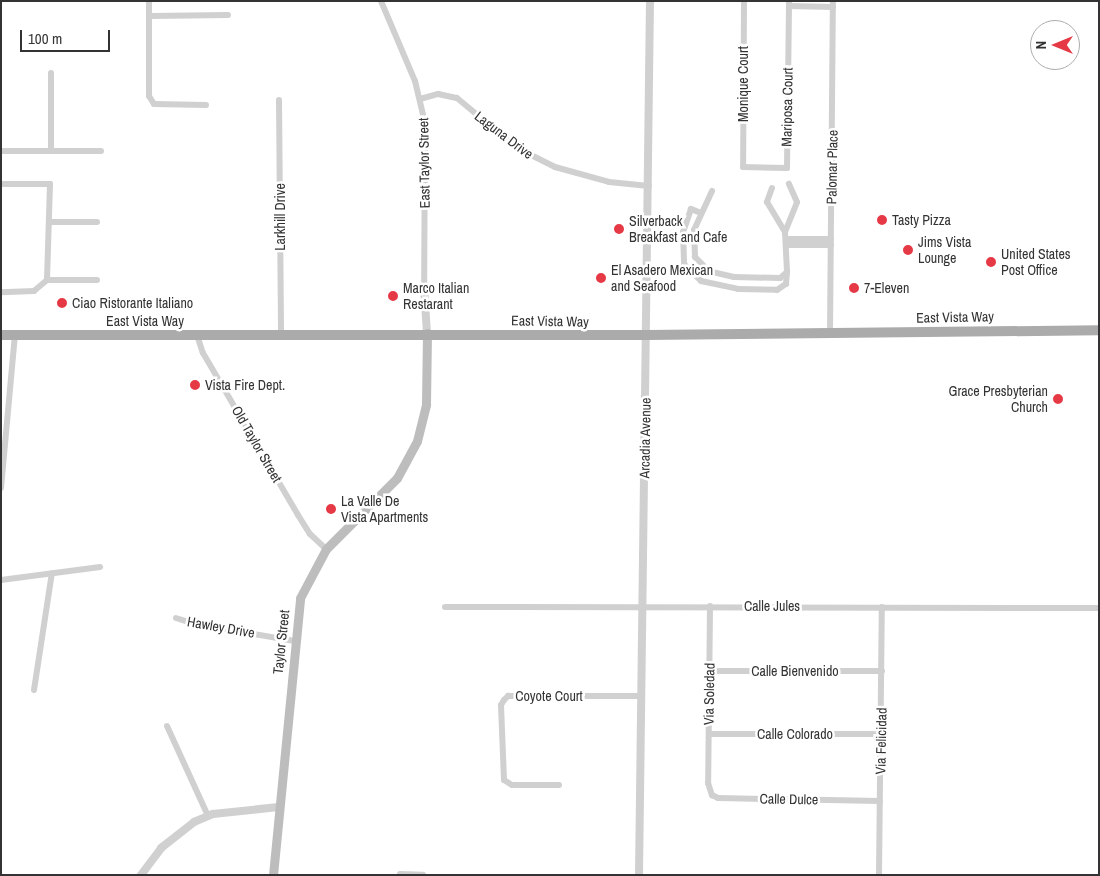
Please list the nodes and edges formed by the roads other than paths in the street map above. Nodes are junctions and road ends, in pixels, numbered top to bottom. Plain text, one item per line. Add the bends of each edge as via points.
1 (148, 1) edge
2 (381, 1) edge
3 (650, 1) edge
4 (744, 1) edge
5 (789, 4) edge
6 (833, 4) edge
7 (228, 15) dead end
8 (148, 16) junction
9 (51, 73) dead end
10 (420, 99) junction
11 (279, 100) dead end
12 (206, 105) dead end
13 (51, 150) junction
14 (101, 150) dead end
15 (1, 151) edge
16 (743, 167) joint
17 (1, 184) edge
18 (789, 184) dead end
19 (649, 186) junction
20 (772, 188) dead end
21 (712, 191) dead end
22 (701, 213) junction
23 (50, 222) junction
24 (97, 222) dead end
25 (786, 239) junction
26 (831, 242) junction
27 (787, 272) junction
28 (47, 280) junction
29 (97, 280) dead end
30 (424, 287) joint
31 (1, 292) edge
32 (1099, 330) edge
33 (830, 332) junction
34 (281, 333) junction
35 (427, 333) junction
36 (15, 334) junction
37 (197, 334) junction
38 (1, 335) edge
39 (647, 335) junction
40 (1, 488) edge
41 (326, 549) junction
42 (100, 567) dead end
43 (52, 573) junction
44 (1, 580) edge
45 (643, 606) junction
46 (710, 606) junction
47 (882, 606) junction
48 (445, 607) dead end
49 (1099, 608) edge
50 (176, 618) dead end
51 (294, 641) junction
52 (709, 671) junction
53 (882, 671) junction
54 (34, 690) dead end
55 (642, 696) junction
56 (167, 726) dead end
57 (708, 734) junction
58 (881, 734) junction
59 (708, 783) joint
60 (559, 785) dead end
61 (880, 801) junction
62 (279, 807) junction
63 (208, 816) junction
64 (400, 874) edge
65 (141, 875) edge
66 (273, 875) edge
67 (424, 875) edge
68 (639, 875) edge
69 (879, 875) edge

1 - 8 street
2 - 10 street, East Taylor Street
3 - 19 street, Arcadia Avenue
4 - 16 street, Monique Court
5 - 6 street
5 - 16 street, Mariposa Court via 787,168
6 - 26 street, Palomar Place
7 - 8 street
8 - 12 street via 148,96 154,104
9 - 13 street
10 - 19 street, Laguna Drive via 438,94 457,98 516,148 555,167 609,182
10 - 30 street, East Taylor Street via 425,122 426,156
11 - 34 street, Larkhill Drive
13 - 14 street
13 - 15 street
17 - 23 street via 50,184
18 - 25 street via 797,202
19 - 39 street, Arcadia Avenue
20 - 25 street via 767,202
21 - 22 street
22 - 27 street via 694,230 694,253 709,271 737,277 776,278
22 - 27 street via 691,209 683,232 684,264 701,281 738,289 776,290 786,284
23 - 24 street
23 - 28 street
25 - 26 street
25 - 27 street
26 - 33 street, Palomar Place
28 - 29 street
28 - 31 street via 34,291
30 - 35 street, East Taylor Street
32 - 33 main road, East Vista Way
33 - 39 main road, East Vista Way
34 - 35 main road, East Vista Way
34 - 37 main road, East Vista Way
35 - 39 main road, East Vista Way
35 - 41 main road, Taylor Street via 426,404 417,441 397,478
36 - 37 main road, East Vista Way
36 - 38 main road, East Vista Way
36 - 40 street
37 - 41 street, Old Taylor Street via 203,352 298,515 310,534
39 - 45 street, Arcadia Avenue
41 - 51 main road, Taylor Street via 300,598
42 - 43 street
43 - 44 street
43 - 54 street
45 - 46 street, Calle Jules
45 - 48 street, Calle Jules
45 - 55 street, Arcadia Avenue
46 - 47 street, Calle Jules
46 - 52 street, Via Soledad
47 - 49 street, Calle Jules
47 - 53 street, Via Felicidad
50 - 51 street, Hawley Drive
51 - 62 main road, Taylor Street
52 - 53 street, Calle Bienvenido
52 - 57 street, Via Soledad
53 - 58 street, Via Felicidad
55 - 60 street, Coyote Court via 508,696 504,700 501,705 504,780 512,785
55 - 68 street, Arcadia Avenue
56 - 63 street
57 - 58 street, Calle Colorado
57 - 59 street, Via Soledad
58 - 61 street, Via Felicidad
59 - 61 street, Calle Dulce via 718,798
61 - 69 street, Via Felicidad
62 - 63 street
62 - 66 main road, Taylor Street
63 - 65 street via 175,834
64 - 67 street

